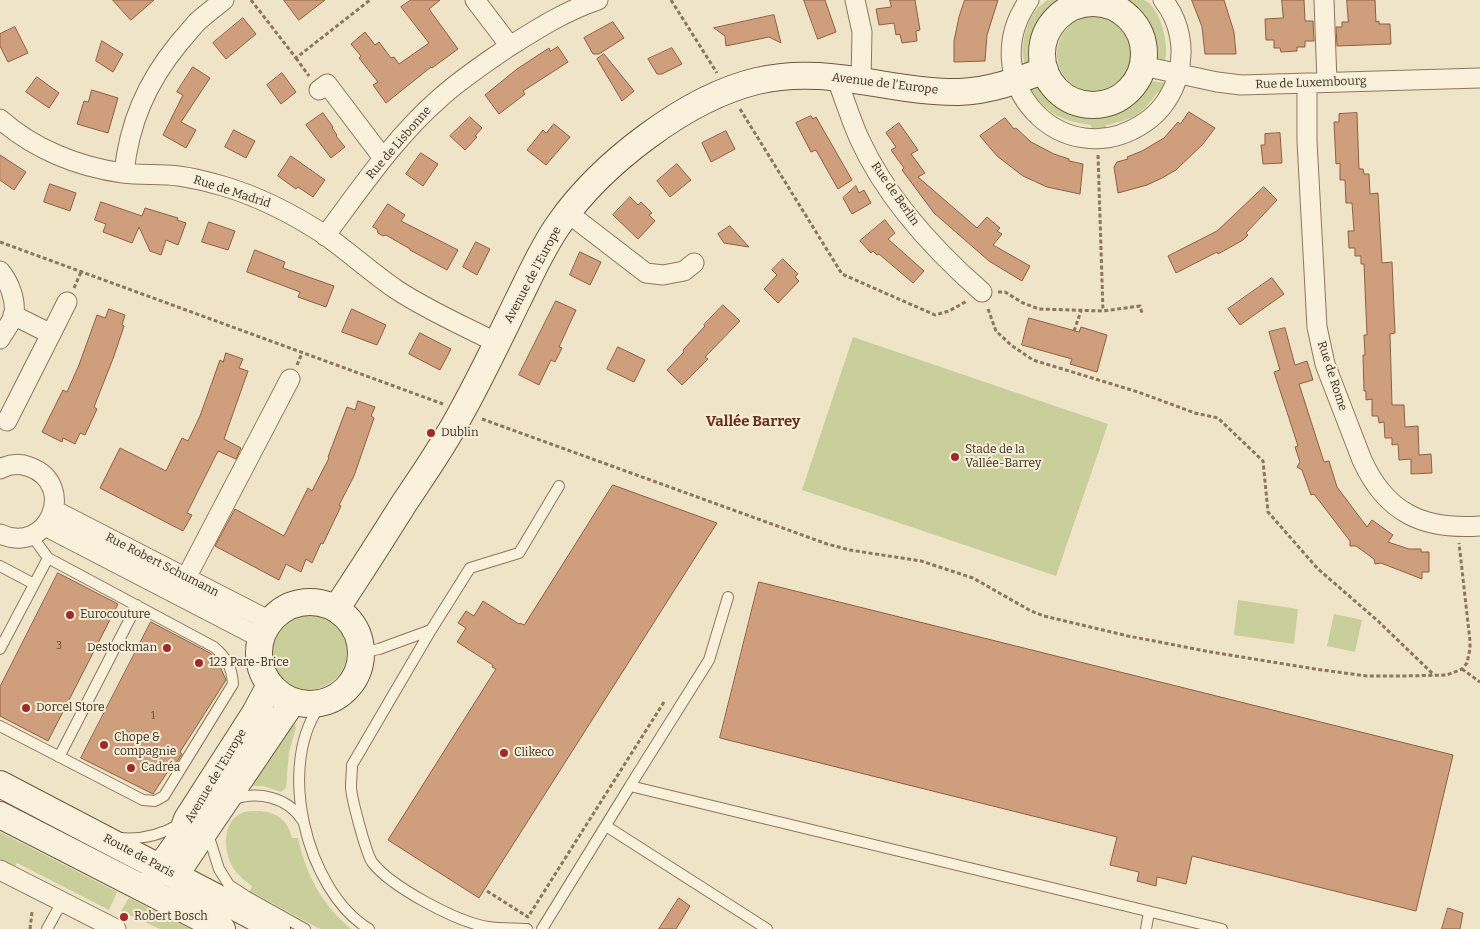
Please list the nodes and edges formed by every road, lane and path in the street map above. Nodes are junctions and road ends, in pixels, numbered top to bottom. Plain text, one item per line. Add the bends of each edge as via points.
1 (224, 0) edge
2 (251, 0) edge
3 (370, 0) edge
4 (475, 0) edge
5 (598, 0) edge
6 (671, 0) edge
7 (855, 0) edge
8 (1029, 0) edge
9 (1163, 0) edge
10 (1324, 0) edge
11 (1093, 1) edge
12 (510, 46) junction
13 (1143, 66) junction
14 (1045, 70) junction
15 (717, 74) dead end
16 (1178, 74) junction
17 (836, 77) junction
18 (1480, 78) edge
19 (861, 81) junction
20 (1015, 81) junction
21 (1327, 82) junction
22 (1307, 83) junction
23 (319, 90) dead end
24 (738, 105) dead end
25 (0, 119) edge
26 (1097, 151) dead end
27 (383, 158) junction
28 (124, 173) junction
29 (568, 213) junction
30 (325, 236) junction
31 (0, 242) edge
32 (694, 263) dead end
33 (0, 272) edge
34 (982, 292) junction
35 (67, 302) dead end
36 (1081, 311) junction
37 (1104, 311) junction
38 (1142, 313) dead end
39 (14, 316) junction
40 (1074, 331) dead end
41 (51, 334) junction
42 (0, 340) edge
43 (498, 343) junction
44 (290, 379) dead end
45 (446, 405) dead end
46 (478, 417) dead end
47 (7, 421) dead end
48 (0, 469) edge
49 (559, 486) dead end
50 (43, 524) junction
51 (1480, 526) edge
52 (1457, 528) junction
53 (0, 534) edge
54 (48, 558) junction
55 (0, 566) edge
56 (186, 578) junction
57 (34, 584) junction
58 (728, 597) dead end
59 (137, 605) junction
60 (336, 609) junction
61 (266, 629) junction
62 (431, 630) junction
63 (0, 649) edge
64 (361, 652) junction
65 (1462, 669) junction
66 (1434, 676) junction
67 (1480, 682) edge
68 (270, 685) junction
69 (669, 694) dead end
70 (292, 701) junction
71 (324, 702) junction
72 (0, 726) edge
73 (59, 757) junction
74 (0, 784) edge
75 (630, 786) junction
76 (222, 805) junction
77 (0, 815) edge
78 (197, 824) junction
79 (305, 825) junction
80 (606, 826) junction
81 (97, 834) junction
82 (0, 870) edge
83 (167, 871) junction
84 (487, 891) dead end
85 (154, 895) junction
86 (62, 902) junction
87 (32, 912) dead end
88 (1149, 912) junction
89 (30, 929) edge
90 (48, 929) edge
91 (116, 929) edge
92 (222, 929) edge
93 (277, 929) edge
94 (305, 929) edge
95 (369, 929) edge
96 (527, 929) edge
97 (542, 929) edge
98 (767, 929) edge
99 (1146, 929) edge
100 (1222, 929) edge

1 - 28 street via 196,23 167,58 149,87 133,126
2 - 3 path via 296,58
4 - 12 street
5 - 12 street, Rue de Lisbonne via 536,28
6 - 15 path
7 - 19 street via 862,32
8 - 20 street via 1015,24 1011,40
9 - 16 street via 1180,35 1182,50
10 - 21 street
11 - 13 street via 1116,8 1134,22 1144,43
11 - 14 street via 1074,6 1052,24 1042,51
12 - 27 street, Rue de Lisbonne via 439,98
13 - 14 street via 1130,89 1120,97 1096,105 1082,104 1065,95 1051,82
13 - 16 street, Rue de Luxembourg
14 - 20 street, Avenue de l'Europe
16 - 20 street via 1170,96 1150,120 1106,138 1075,136 1046,122 1024,100
16 - 22 street, Rue de Luxembourg via 1241,85
17 - 19 street, Avenue de l'Europe
17 - 29 street, Avenue de l'Europe via 778,77 730,90 700,104 660,126 636,144
17 - 34 street, Rue de Berlin via 859,138 894,197 937,249
18 - 21 street, Rue de Luxembourg
19 - 20 street, Avenue de l'Europe via 959,92
21 - 22 street, Rue de Luxembourg
22 - 52 street, Rue de Rome via 1315,303 1325,364 1362,460 1381,493 1409,515
23 - 27 street via 327,84
24 - 34 path via 842,274 935,316
25 - 28 street, Rue de Madrid via 52,153 81,164
26 - 37 path
27 - 30 street, Rue de Lisbonne
28 - 30 street, Rue de Madrid via 190,177 223,186 283,209
29 - 32 street via 646,273 663,275 684,271
29 - 43 street, Avenue de l'Europe via 548,242
30 - 43 street, Rue de Madrid via 399,291
31 - 45 path
33 - 39 street via 10,288
34 - 36 path via 1004,292 1039,309
34 - 66 path via 996,331 1033,360 1218,418 1263,461 1268,512 1318,569 1384,626
35 - 41 street
36 - 37 path
36 - 40 path
37 - 38 path via 1140,306
39 - 41 street
39 - 42 street
41 - 47 street
43 - 60 street, Avenue de l'Europe via 445,441
44 - 56 street
46 - 66 path via 827,544 922,561 973,578 1044,616 1128,636 1315,669 1367,676
48 - 50 street via 20,464 42,473 47,479 54,494
49 - 62 lane via 519,553 470,568
50 - 53 street via 15,539
50 - 54 lane
50 - 56 street, Rue Robert Schumann
50 - 61 street, Rue Robert Schumann
51 - 52 street, Rue de Rome
52 - 65 path via 1470,649
54 - 57 lane
54 - 59 lane
55 - 57 lane
56 - 61 street, Rue Robert Schumann
57 - 63 lane
58 - 75 lane via 709,660
59 - 73 lane
59 - 73 lane via 214,647 224,656 232,672 233,684 164,796 155,801 143,800
60 - 61 street via 306,602 286,608
60 - 64 street via 351,623
61 - 68 street via 259,657
62 - 64 lane via 379,649
62 - 96 lane via 352,765 351,789 366,846 372,861 382,872 429,904 488,927
64 - 71 street via 354,680 340,694
65 - 66 path
65 - 67 path
68 - 70 street
68 - 78 street, Avenue de l'Europe
69 - 84 path via 528,917
70 - 71 street
70 - 76 street, Avenue de l'Europe
71 - 79 lane via 311,721 300,756 300,794
72 - 73 lane
74 - 81 street, Route de Paris
75 - 80 lane
75 - 88 lane
76 - 78 street, Avenue de l'Europe
76 - 79 lane via 243,796 269,797 288,805
77 - 85 street
78 - 81 lane via 172,828 147,838
78 - 83 street, Avenue de l'Europe
78 - 94 lane via 229,885
79 - 95 lane via 326,884 348,913
80 - 97 lane
80 - 98 lane
81 - 83 street, Route de Paris
82 - 86 street
83 - 85 street, Avenue de l'Europe
83 - 93 street, Route de Paris
85 - 92 street
86 - 90 lane
86 - 91 street
87 - 89 path
88 - 99 lane
88 - 100 lane

